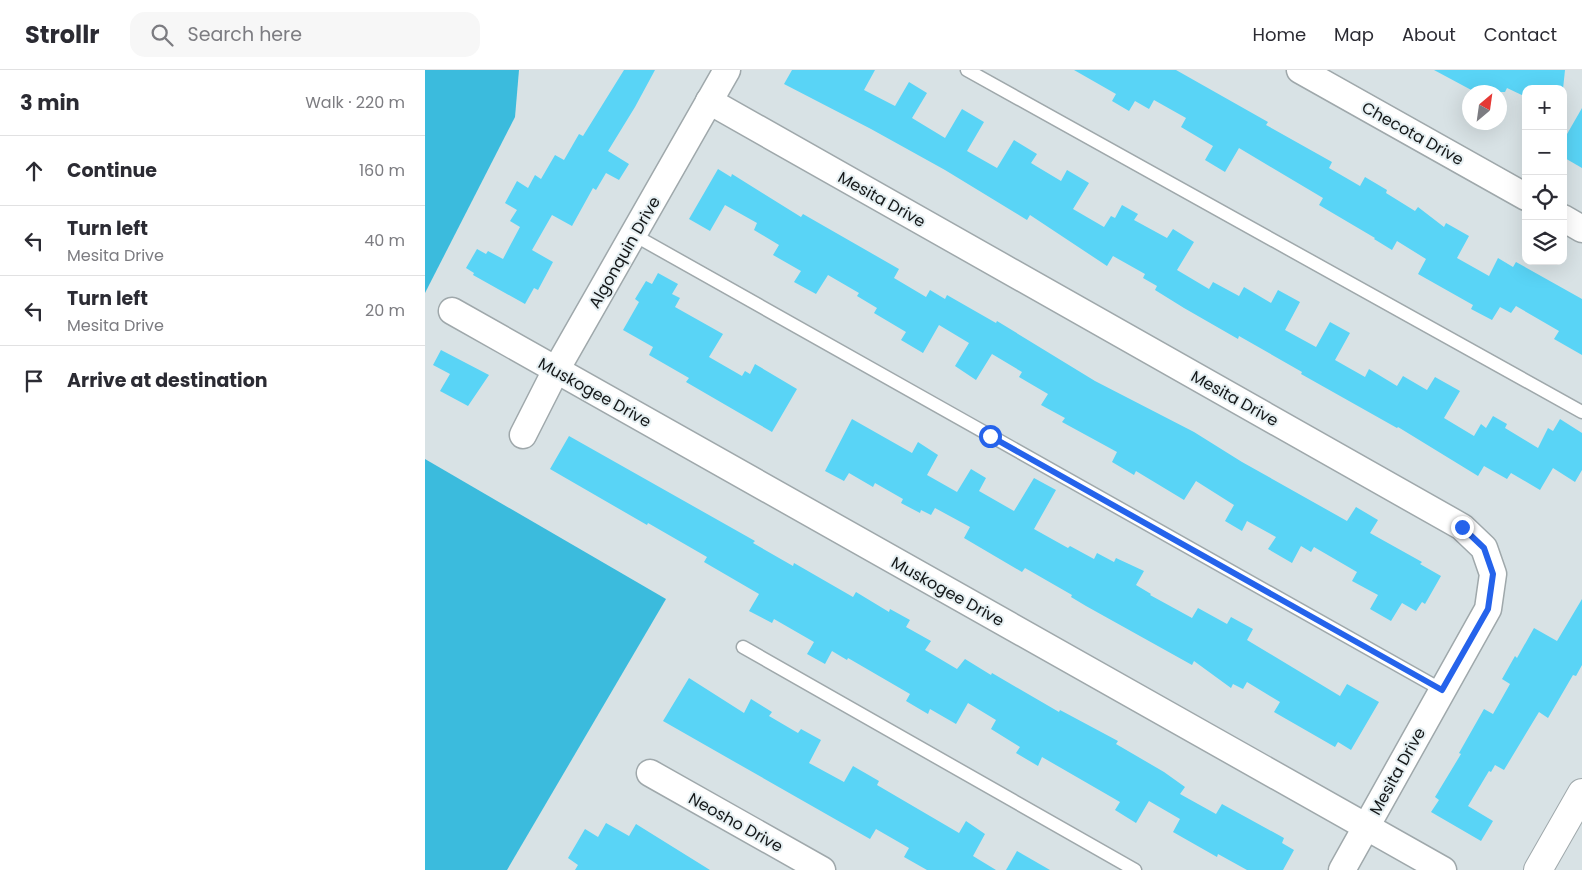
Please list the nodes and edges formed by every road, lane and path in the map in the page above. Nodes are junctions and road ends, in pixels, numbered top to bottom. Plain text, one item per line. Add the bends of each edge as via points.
1 (727, 70) edge
2 (967, 70) edge
3 (1300, 70) edge
4 (709, 101) junction
5 (1522, 195) edge
6 (1566, 220) edge
7 (1582, 229) edge
8 (634, 235) junction
9 (452, 311) dead end
10 (556, 370) junction
11 (1582, 412) edge
12 (523, 435) dead end
13 (743, 647) dead end
14 (1442, 690) junction
15 (650, 773) dead end
16 (1582, 793) edge
17 (1366, 826) junction
18 (822, 870) edge
19 (1135, 870) edge
20 (1342, 870) edge
21 (1443, 870) edge
22 (1538, 870) edge

1 - 4 street, Algonquin Drive
2 - 11 lane
3 - 5 street, Checota Drive
4 - 8 street, Algonquin Drive
4 - 14 street, Mesita Drive via 1462,527 1484,548 1493,574 1488,609
6 - 7 street
8 - 10 street, Algonquin Drive
8 - 14 lane
9 - 10 street, Muskogee Drive
10 - 12 street, Algonquin Drive
10 - 17 street, Muskogee Drive
13 - 19 lane
14 - 17 street, Mesita Drive
15 - 18 street, Neosho Drive
16 - 22 main road
17 - 20 street
17 - 21 street, Muskogee Drive

